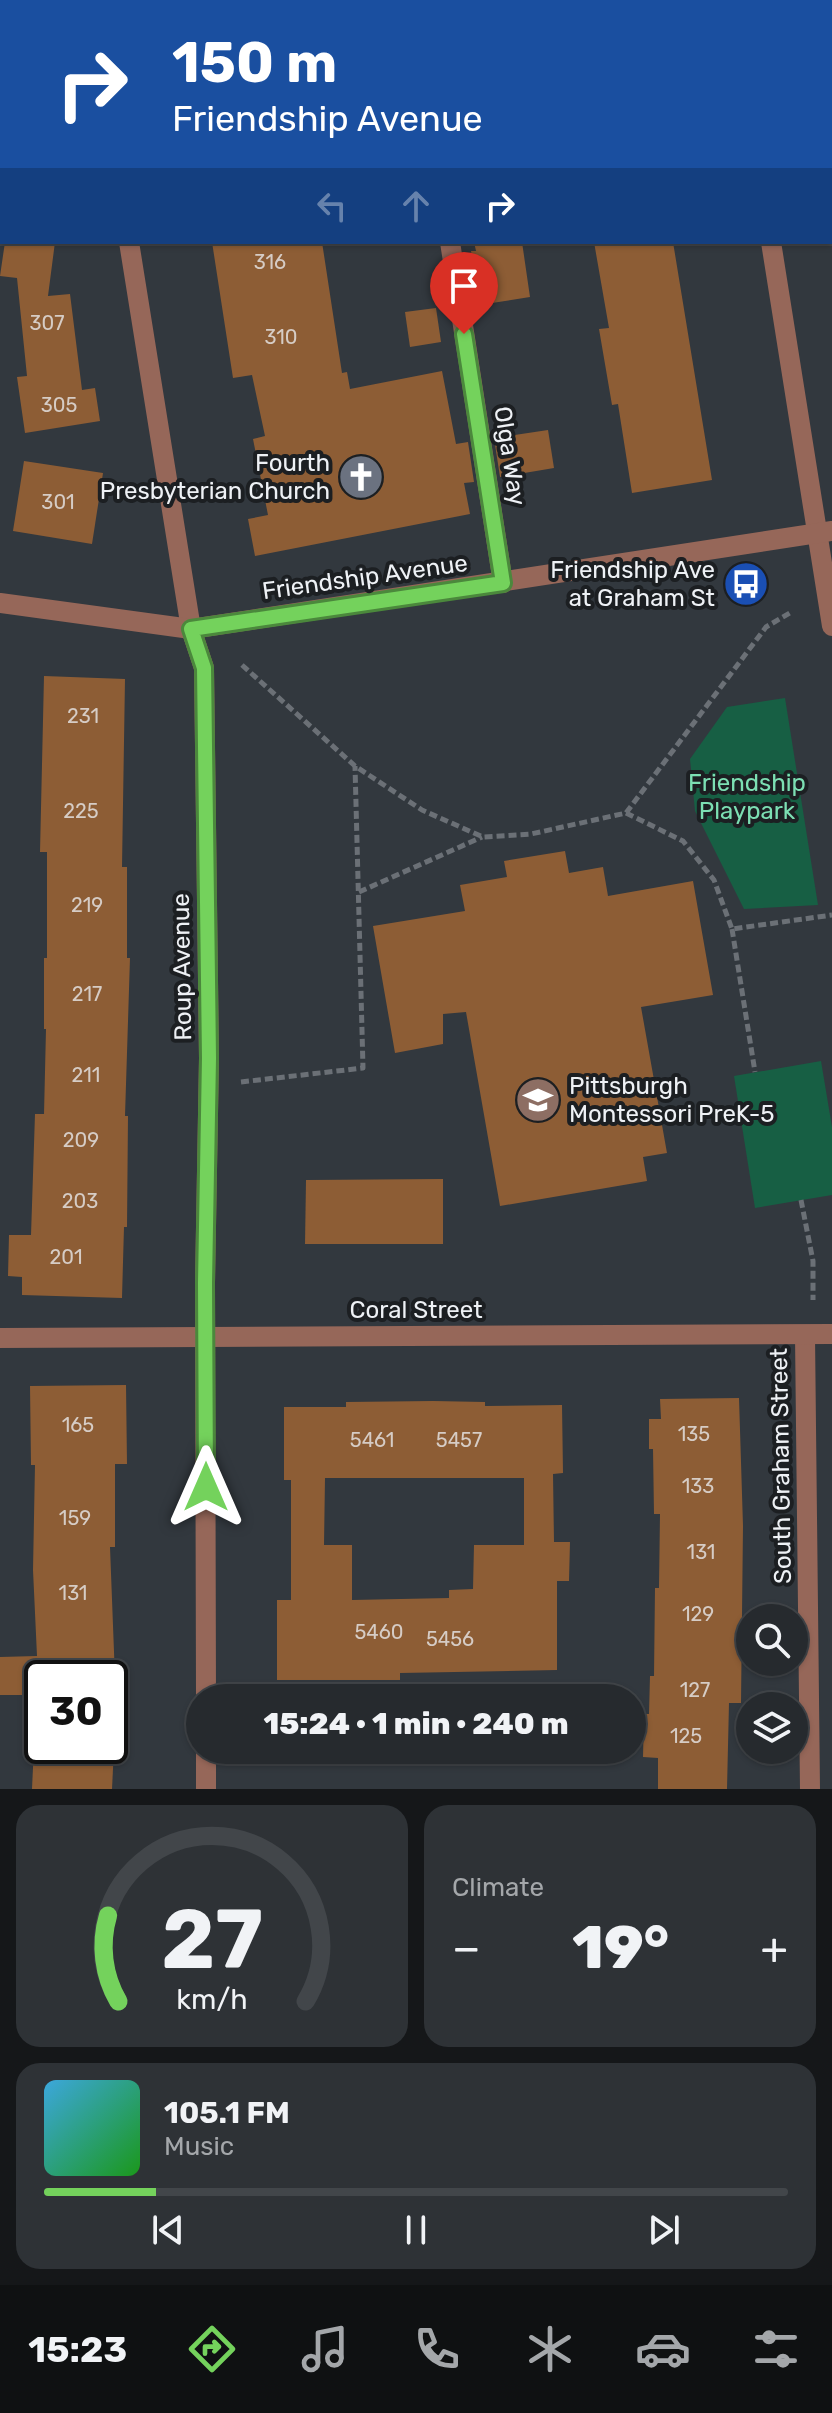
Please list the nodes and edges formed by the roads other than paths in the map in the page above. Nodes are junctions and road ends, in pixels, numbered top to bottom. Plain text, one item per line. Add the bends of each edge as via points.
1 (129, 244) edge
2 (450, 244) edge
3 (771, 244) edge
4 (825, 532) edge
5 (503, 583) junction
6 (0, 603) edge
7 (832, 626) edge
8 (191, 629) junction
9 (832, 1334) edge
10 (805, 1335) junction
11 (206, 1337) junction
12 (0, 1338) edge
13 (206, 1684) edge
14 (206, 1764) edge
15 (206, 1789) edge
16 (810, 1789) edge

1 - 8 street, Roup Avenue
2 - 5 street, Olga Way
3 - 4 street
4 - 5 street, Friendship Avenue
4 - 7 street
5 - 8 street, Friendship Avenue
6 - 8 street, Friendship Avenue
8 - 11 street, Roup Avenue via 204,668
9 - 10 street, Coral Street
10 - 11 street, Coral Street
10 - 16 street, South Graham Street
11 - 12 street, Coral Street
11 - 13 street, Roup Avenue
14 - 15 street

